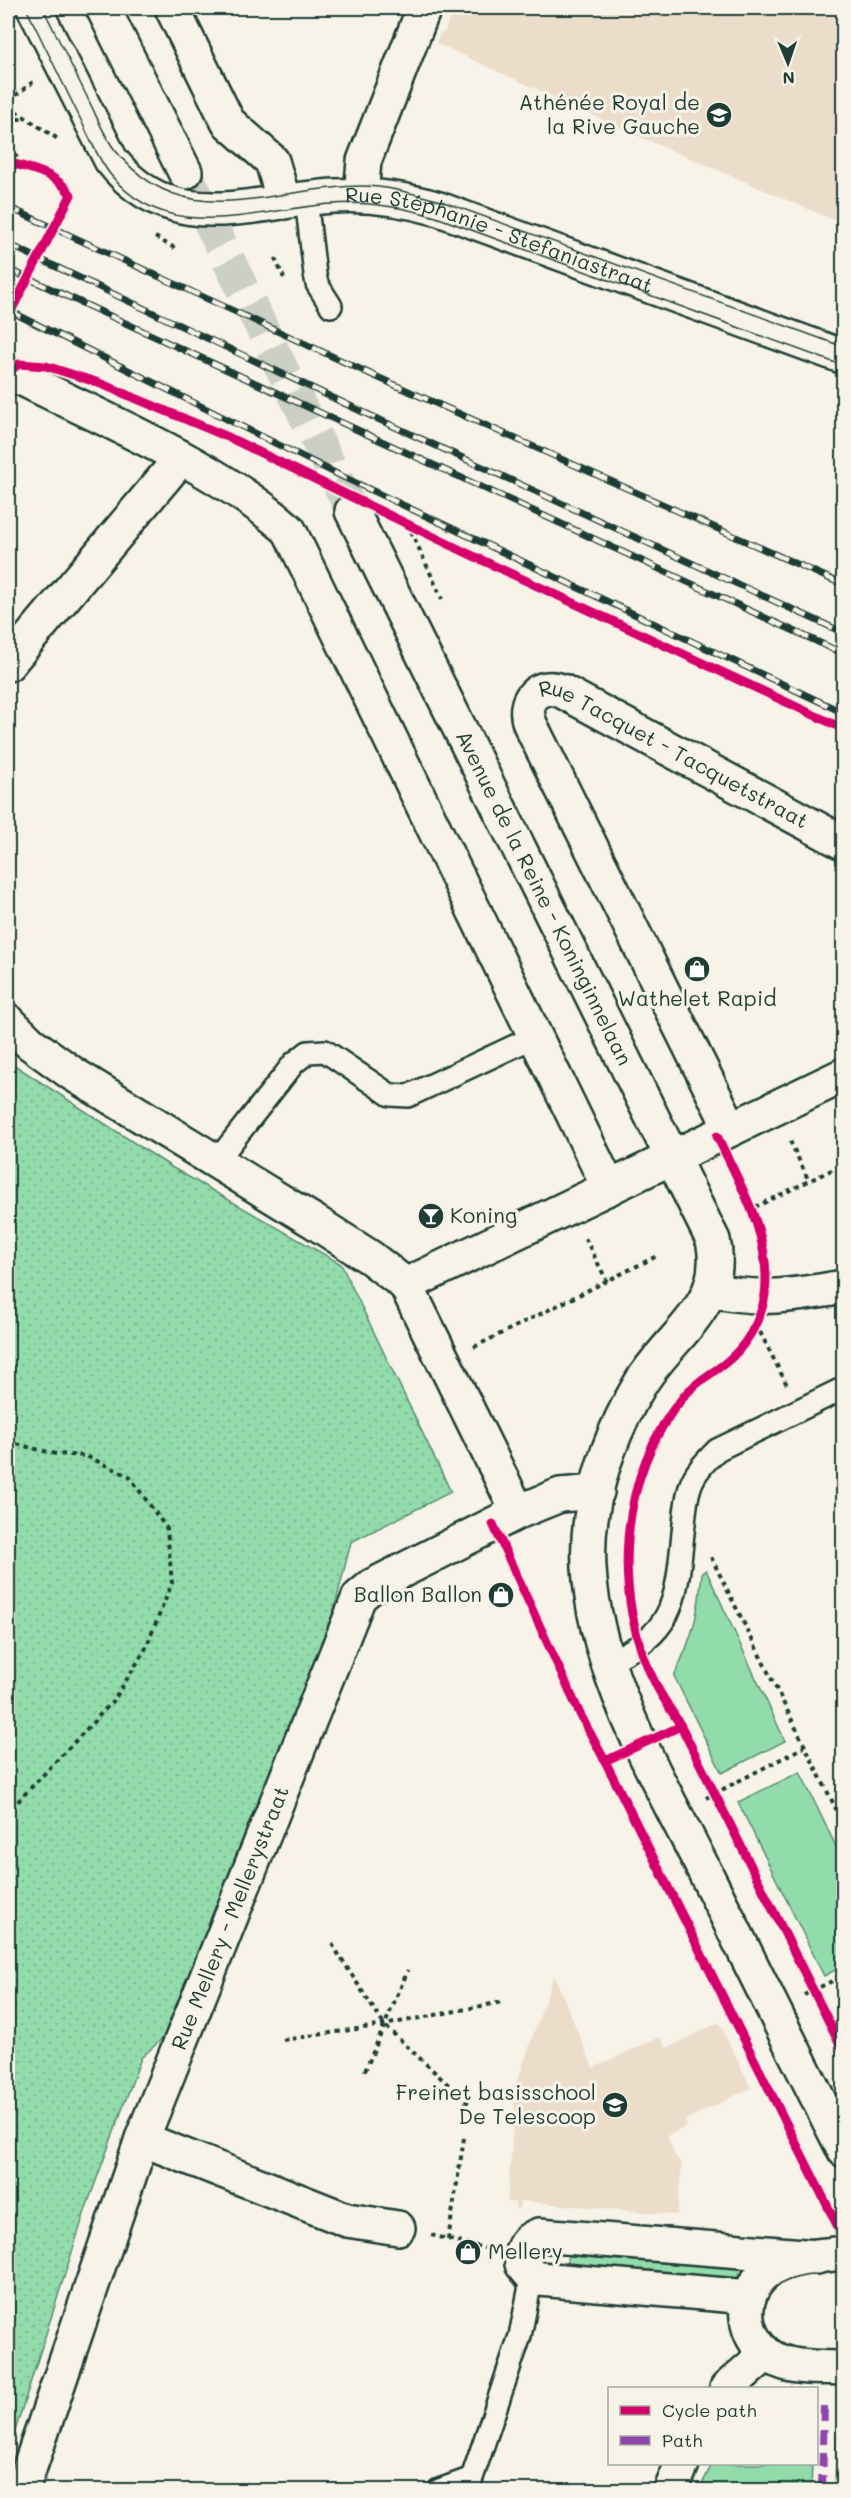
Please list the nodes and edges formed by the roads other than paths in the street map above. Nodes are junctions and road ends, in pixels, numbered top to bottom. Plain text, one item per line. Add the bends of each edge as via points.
1 (34, 8) edge
2 (103, 8) edge
3 (171, 8) edge
4 (424, 8) edge
5 (185, 172) tunnel mouth
6 (361, 195) junction
7 (295, 201) junction
8 (331, 306) dead end
9 (843, 357) edge
10 (8, 375) edge
11 (181, 458) junction
12 (352, 511) tunnel mouth
13 (8, 664) edge
14 (842, 842) dead end
15 (8, 1021) edge
16 (536, 1036) junction
17 (843, 1075) edge
18 (731, 1129) junction
19 (671, 1158) junction
20 (216, 1162) junction
21 (609, 1188) junction
22 (406, 1285) junction
23 (843, 1287) edge
24 (710, 1290) junction
25 (843, 1388) edge
26 (597, 1492) junction
27 (518, 1512) junction
28 (606, 1662) junction
29 (142, 2139) junction
30 (843, 2150) edge
31 (398, 2228) road end
32 (830, 2255) edge
33 (526, 2266) junction
34 (749, 2297) junction
35 (766, 2354) junction
36 (843, 2368) edge
37 (728, 2387) edge
38 (681, 2465) edge
39 (22, 2490) edge
40 (439, 2490) edge
41 (671, 2490) edge

1 - 7 street, Rue Stéphanie - Stefaniastraat via 104,150 118,170 145,193 168,203 203,210
2 - 5 street
3 - 7 street via 228,122 272,161
4 - 6 street via 367,153
6 - 7 street, Rue Stéphanie - Stefaniastraat
6 - 9 street, Rue Stéphanie - Stefaniastraat via 439,209
7 - 8 lane via 317,284
10 - 11 street
11 - 13 street
11 - 16 street via 233,489 292,535
12 - 19 street, Avenue de la Reine - Koninginnelaan
14 - 18 street, Rue Tacquet - Tacquetstraat via 562,691 547,688 534,694 527,709 530,724
15 - 20 street via 49,1059
16 - 20 lane via 399,1097 390,1095 325,1051 308,1052 294,1063
16 - 21 street
17 - 18 street
18 - 19 street
19 - 21 street
19 - 24 street, Avenue de la Reine - Koninginnelaan via 713,1240 717,1263
20 - 22 street via 352,1246
21 - 22 street
22 - 27 street
23 - 24 street via 764,1297
24 - 26 street, Avenue de la Reine - Koninginnelaan via 690,1322 638,1386 609,1449
25 - 28 lane via 717,1450 703,1464 690,1486 676,1590 669,1612 659,1630 641,1646
26 - 27 street, Rue Mellery - Mellerystraat via 560,1495
26 - 28 street, Avenue de la Reine - Koninginnelaan via 591,1519 589,1572
27 - 29 street, Rue Mellery - Mellerystraat via 372,1586 359,1597
28 - 30 street, Avenue de la Reine - Koninginnelaan via 642,1743
29 - 31 street via 347,2220
29 - 39 street, Rue Mellery - Mellerystraat
32 - 33 street via 539,2235 526,2242
32 - 34 street via 773,2267 759,2278
33 - 34 street via 539,2279
33 - 40 lane via 520,2336 472,2478
34 - 35 street via 747,2326 754,2342
35 - 36 street via 798,2366
35 - 37 street
38 - 41 street

